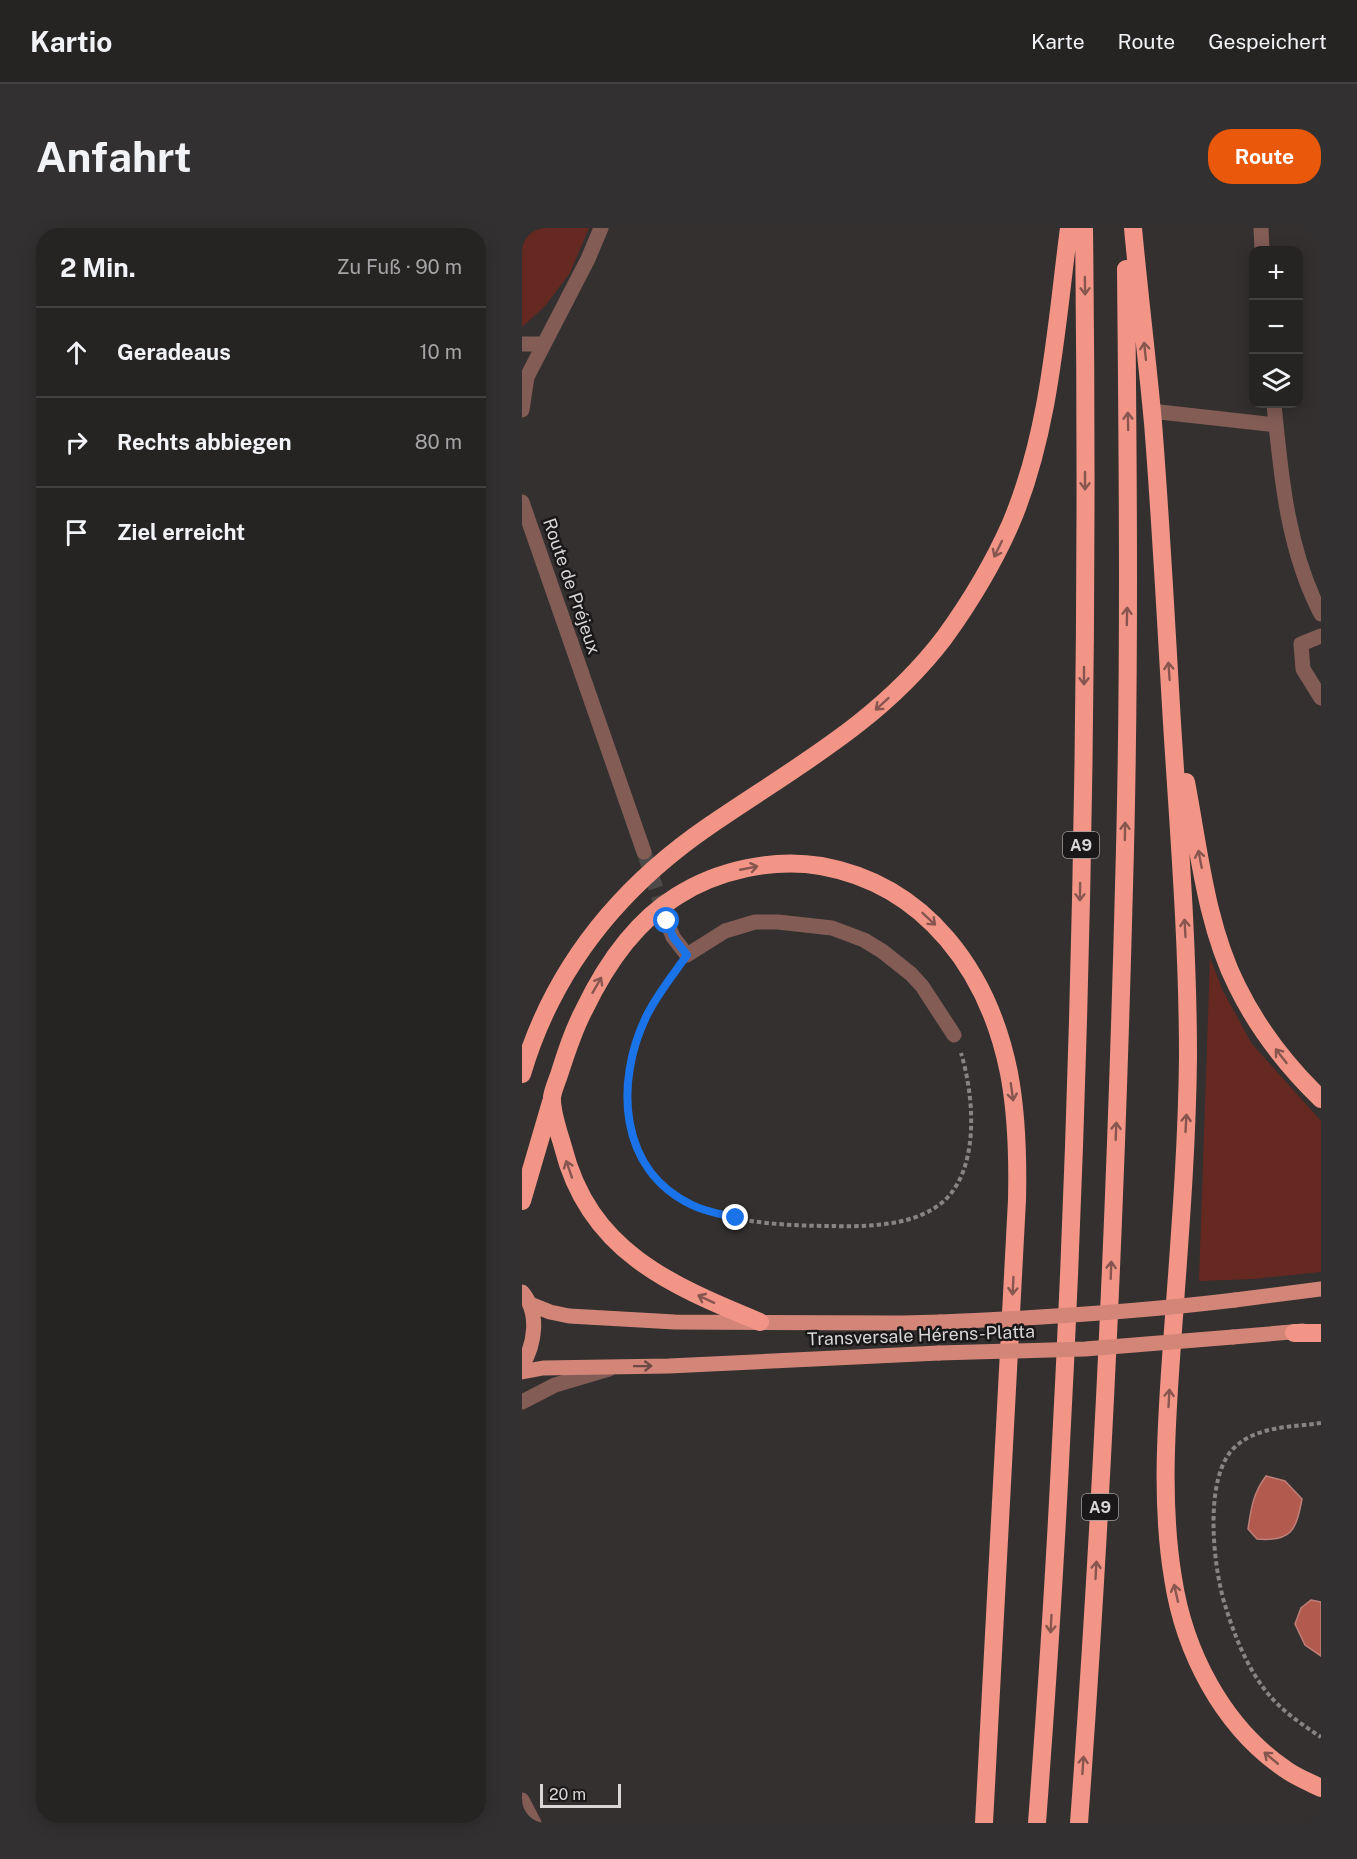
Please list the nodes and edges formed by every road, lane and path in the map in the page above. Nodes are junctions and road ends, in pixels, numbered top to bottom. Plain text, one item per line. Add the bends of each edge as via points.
1 (601, 228) edge
2 (1069, 228) edge
3 (1084, 228) edge
4 (1126, 228) edge
5 (1133, 228) edge
6 (1261, 228) edge
7 (1262, 246) edge
8 (522, 344) edge
9 (544, 344) junction
10 (1274, 408) edge
11 (522, 410) edge
12 (1151, 411) junction
13 (1276, 425) junction
14 (522, 502) edge
15 (1321, 614) edge
16 (1321, 636) edge
17 (1321, 698) edge
18 (1171, 705) junction
19 (644, 852) tunnel mouth
20 (667, 921) tunnel mouth
21 (687, 955) junction
22 (954, 1035) joint
23 (522, 1074) edge
24 (552, 1097) junction
25 (1321, 1099) edge
26 (522, 1201) edge
27 (1321, 1289) edge
28 (526, 1298) edge
29 (760, 1322) junction
30 (1321, 1331) edge
31 (1294, 1333) joint
32 (522, 1366) edge
33 (615, 1367) junction
34 (522, 1372) edge
35 (522, 1402) edge
36 (1321, 1423) edge
37 (1321, 1737) edge
38 (1321, 1788) edge
39 (522, 1800) edge
40 (534, 1823) edge
41 (984, 1823) edge
42 (1037, 1823) edge
43 (1079, 1823) edge

1 - 9 street
2 -> 23 highway via 1053,355 1033,456 1011,523 981,583 937,646 884,703 830,746 708,827 645,876 616,906 566,974 539,1027
3 -> 42 highway, A9 via 1084,568 1072,1192 1061,1461
43 -> 4 highway, A9 via 1104,1445 1124,896
12 -> 5 highway
6 - 7 street
8 - 9 street
9 - 11 street via 527,377
10 - 13 street
12 - 13 street
18 -> 12 highway
13 - 15 street via 1296,550
14 - 19 street, Route de Préjeux
16 - 17 street via 1301,644 1303,669
25 -> 18 highway via 1273,1045 1229,968 1206,888
38 -> 18 highway via 1289,1772 1230,1717 1195,1654 1172,1577 1167,1440 1188,1090 1188,998
20 - 21 street
21 - 22 street via 725,931 754,922 832,928 882,951 911,974
21 - 22 path via 644,1023 631,1064 627,1109 635,1143 651,1171 665,1188 708,1211 760,1222 861,1226 910,1218 943,1202 962,1173 971,1125 968,1079
24 - 26 highway
29 -> 24 highway via 659,1275 606,1232 585,1205 572,1176
24 -> 41 highway via 578,1021 618,952 664,904 732,872 769,864 809,864 866,878 918,909 949,940 971,972 991,1011 1005,1054 1016,1127 1018,1176
27 - 29 main road, Transversale Hérens-Platta, bridge via 1168,1308 1035,1318
28 - 29 main road, Transversale Hérens-Platta via 556,1314 580,1317
28 - 32 main road via 534,1331
30 - 31 highway
33 -> 31 main road, Transversale Hérens-Platta, bridge via 1085,1349
33 - 34 main road, Transversale Hérens-Platta
33 - 35 street via 555,1385
36 - 37 path via 1257,1433 1235,1447 1223,1462 1214,1509 1224,1603 1239,1645 1260,1684 1292,1719
39 - 40 street

